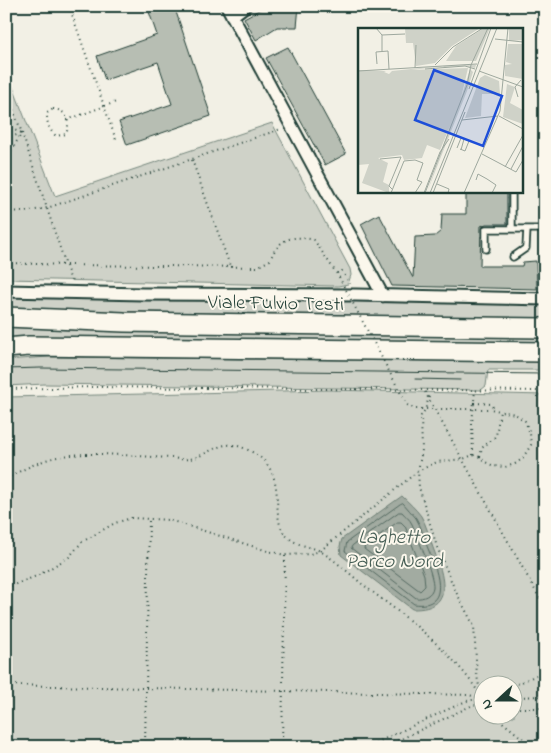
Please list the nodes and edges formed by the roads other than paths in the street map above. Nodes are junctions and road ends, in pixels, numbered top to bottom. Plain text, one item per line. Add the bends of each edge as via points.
1 (245, 6) edge
2 (230, 11) edge
3 (512, 192) edge
4 (512, 228) junction
5 (527, 228) junction
6 (545, 229) edge
7 (486, 249) dead end
8 (513, 257) dead end
9 (6, 291) edge
10 (382, 296) junction
11 (545, 299) edge
12 (6, 317) edge
13 (545, 328) edge
14 (6, 348) edge
15 (545, 352) edge

1 - 2 street
2 - 10 street
3 - 4 lane
4 - 5 lane
4 - 7 lane via 486,229
5 - 6 lane
5 - 8 lane via 526,248
9 - 10 street, Viale Fulvio Testi
10 - 11 street, Viale Fulvio Testi
12 - 13 main road, Viale Fulvio Testi via 124,322
14 - 15 main road

